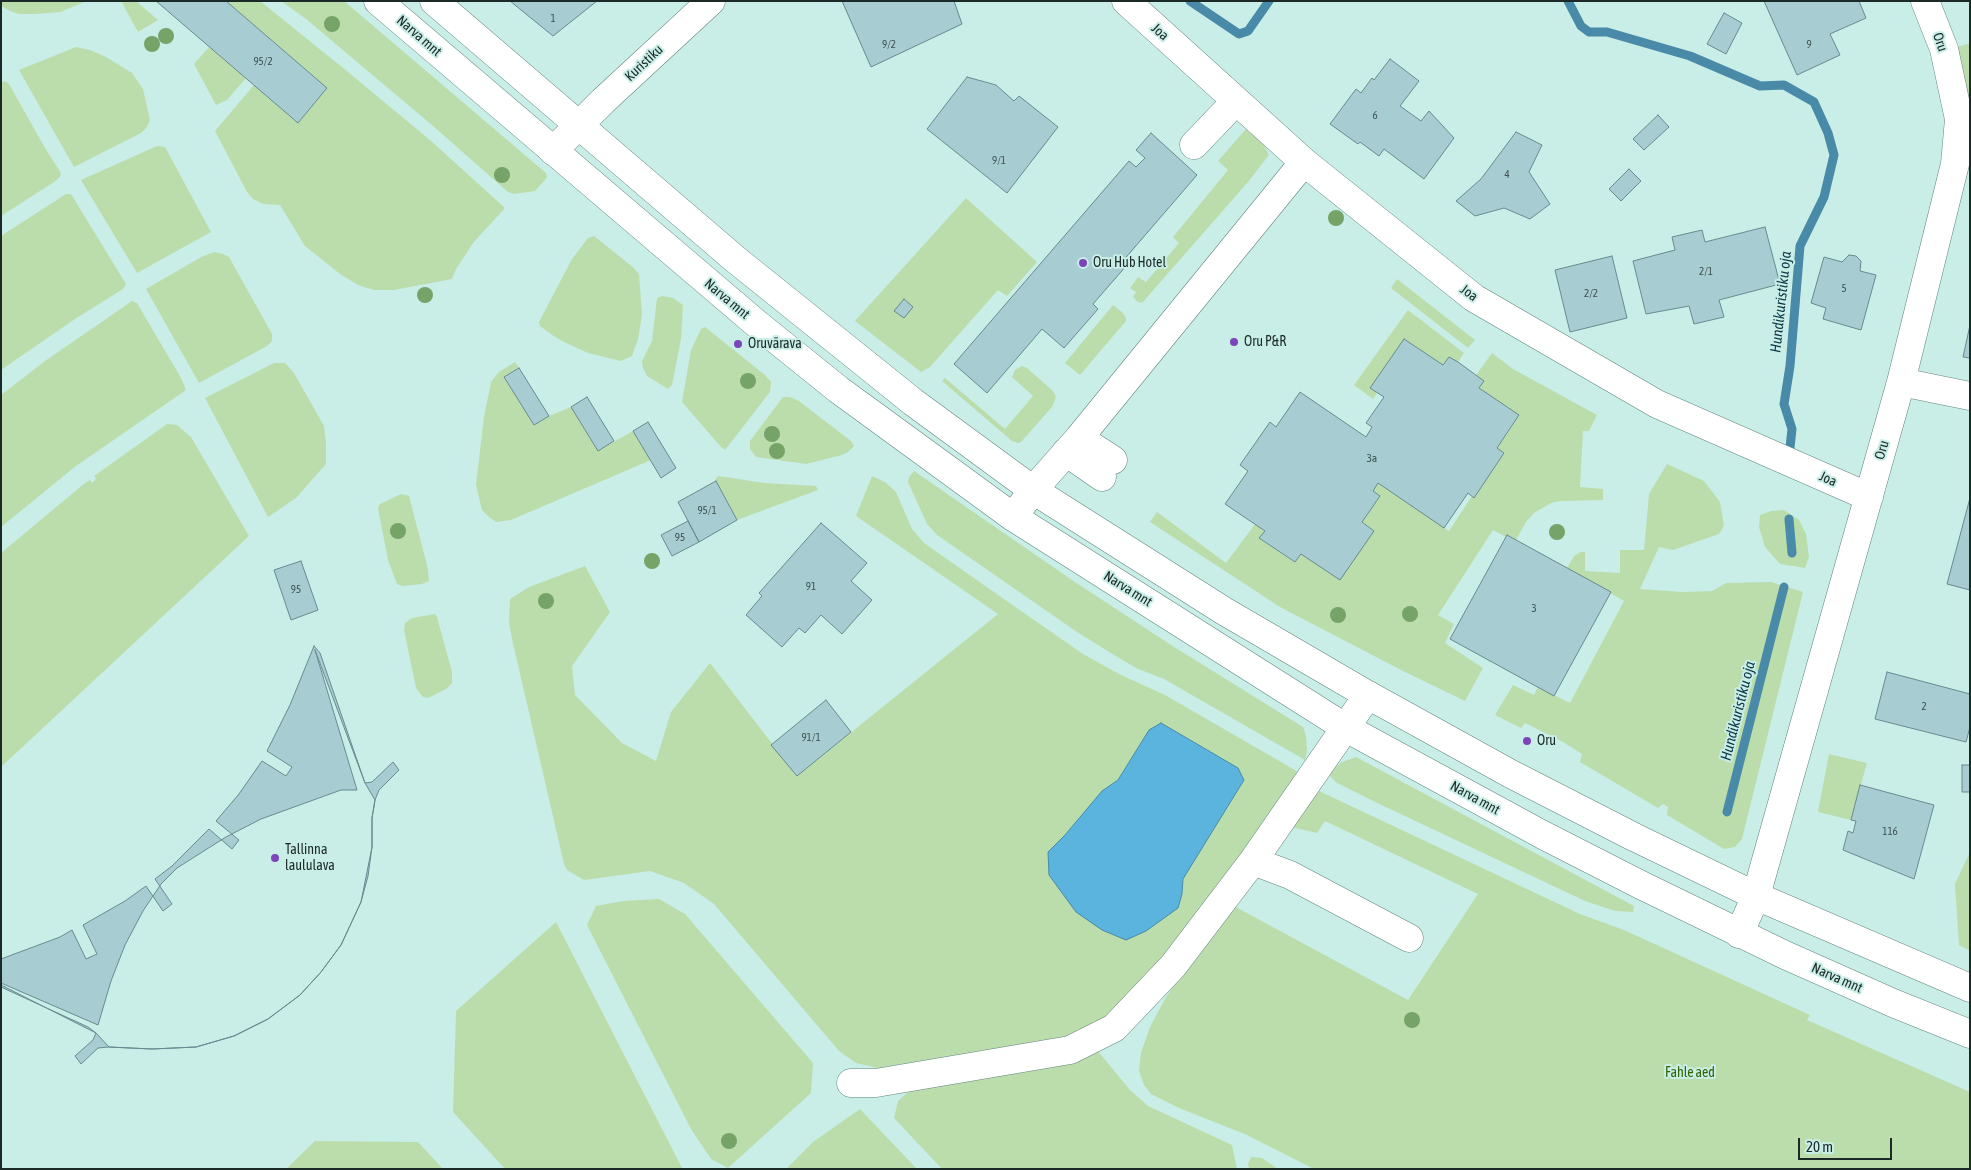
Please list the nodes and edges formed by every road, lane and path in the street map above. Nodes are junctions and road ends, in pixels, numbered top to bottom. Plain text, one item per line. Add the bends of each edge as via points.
1 (378, 1) edge
2 (434, 1) edge
3 (711, 1) edge
4 (1126, 1) edge
5 (1925, 1) edge
6 (1236, 101) junction
7 (579, 126) junction
8 (1194, 145) dead end
9 (553, 151) junction
10 (1304, 162) junction
11 (1901, 382) junction
12 (1970, 396) edge
13 (1073, 445) junction
14 (1107, 468) dead end
15 (1033, 490) junction
16 (1869, 497) junction
17 (1013, 517) junction
18 (1368, 695) junction
19 (1346, 728) junction
20 (1253, 861) junction
21 (1756, 896) junction
22 (1739, 934) junction
23 (1409, 938) dead end
24 (1970, 988) edge
25 (1970, 1034) edge
26 (851, 1083) dead end

1 - 9 main road, Narva mnt
2 - 7 main road
3 - 7 main road, Kuristiku
4 - 6 main road, Joa
5 - 11 main road, Oru via 1944,49 1959,119 1955,164
6 - 8 main road
6 - 10 main road, Joa
7 - 9 main road, Kuristiku
7 - 15 main road via 734,259 913,402
9 - 17 main road, Narva mnt via 839,390
10 - 13 main road
10 - 16 main road, Joa via 1474,298 1657,404
11 - 12 main road
11 - 16 main road, Oru
13 - 14 main road
13 - 15 main road
15 - 17 main road
15 - 18 main road via 1224,611
16 - 21 main road, Oru
17 - 19 main road, Narva mnt
18 - 19 main road
18 - 21 main road via 1512,774
19 - 20 main road
19 - 22 main road, Narva mnt via 1543,835
20 - 23 main road via 1290,875
20 - 26 main road via 1173,966 1114,1028 1070,1050 876,1083
21 - 22 main road, Oru
21 - 24 main road
22 - 25 main road, Narva mnt

